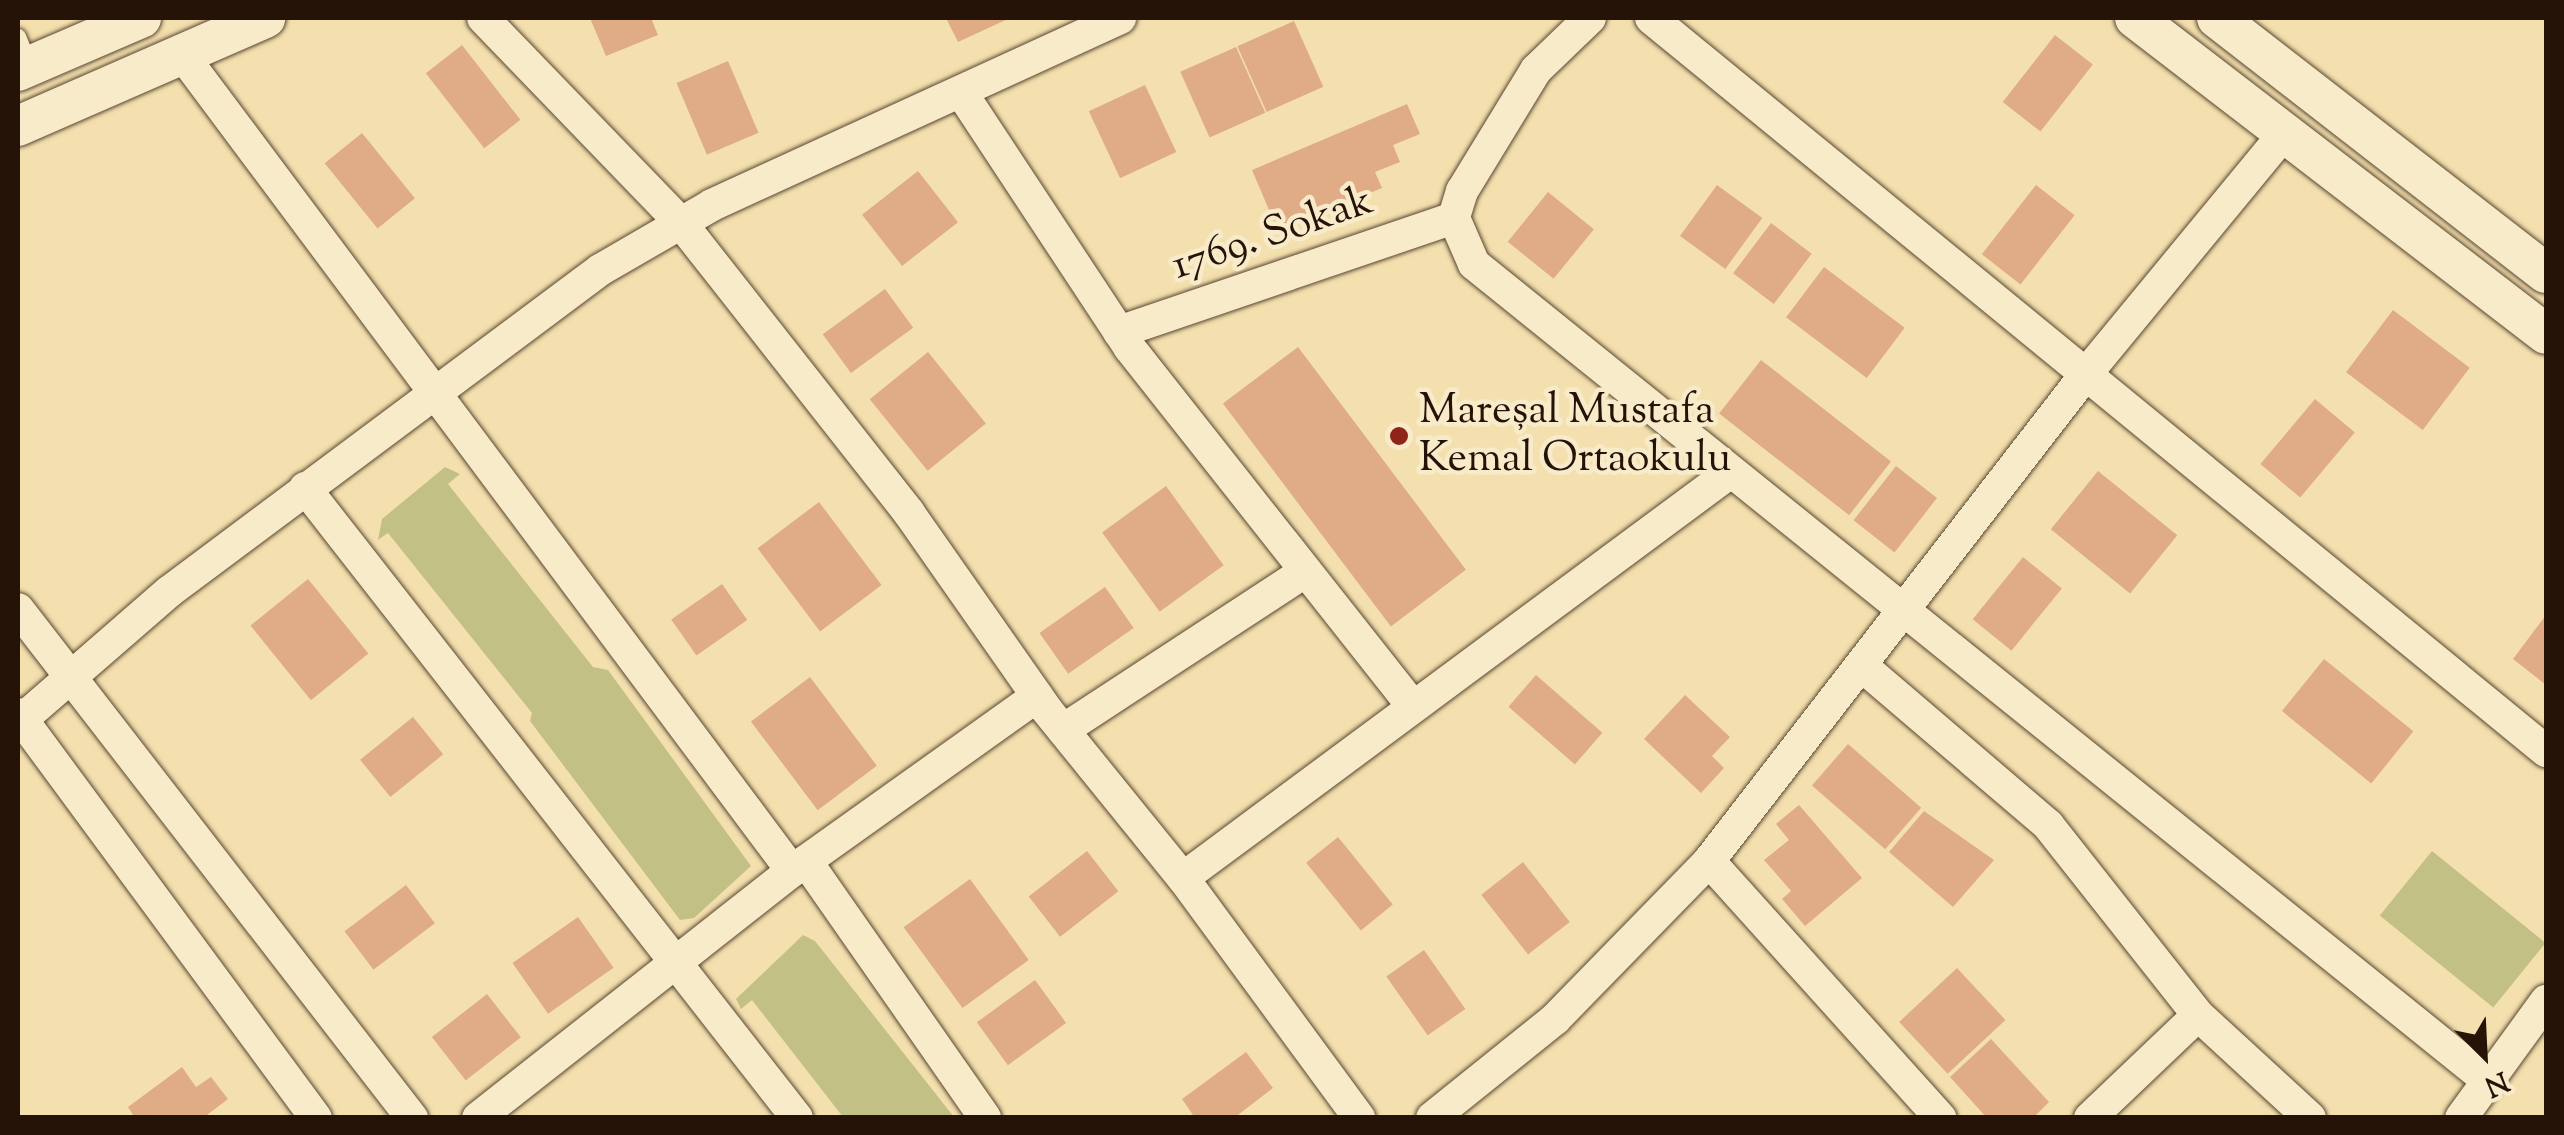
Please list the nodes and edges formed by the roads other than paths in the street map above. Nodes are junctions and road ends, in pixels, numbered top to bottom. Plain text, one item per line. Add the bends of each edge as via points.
1 (140, 18) edge
2 (266, 18) edge
3 (483, 18) edge
4 (1120, 18) edge
5 (1590, 18) edge
6 (1650, 18) edge
7 (2135, 18) edge
8 (2216, 18) edge
9 (1061, 30) edge
10 (181, 53) junction
11 (22, 58) edge
12 (962, 92) junction
13 (18, 126) edge
14 (2286, 132) junction
15 (1454, 218) junction
16 (681, 222) junction
17 (2546, 272) edge
18 (1119, 332) junction
19 (2546, 334) edge
20 (2086, 374) junction
21 (436, 389) junction
22 (1728, 474) junction
23 (306, 488) junction
24 (1306, 571) junction
25 (18, 609) edge
26 (1906, 610) junction
27 (1862, 666) junction
28 (71, 678) junction
29 (1037, 696) junction
30 (1413, 706) junction
31 (19, 719) edge
32 (1062, 730) junction
33 (2546, 751) edge
34 (1709, 860) junction
35 (799, 866) junction
36 (1183, 878) junction
37 (675, 963) junction
38 (2546, 1001) edge
39 (2198, 1015) junction
40 (2487, 1080) junction
41 (316, 1118) edge
42 (412, 1118) edge
43 (478, 1118) edge
44 (797, 1118) edge
45 (984, 1118) edge
46 (1360, 1118) edge
47 (1432, 1118) edge
48 (1940, 1118) edge
49 (2090, 1118) edge
50 (2310, 1118) edge
51 (2461, 1118) edge

1 - 11 street
2 - 10 street
3 - 16 street
4 - 9 street
5 - 15 street via 1502,116
6 - 20 street
7 - 14 street
8 - 17 street
9 - 12 street
10 - 13 street
10 - 21 street
12 - 16 street
12 - 18 street
14 - 19 street
14 - 20 street
15 - 18 street, 1769. Sokak
15 - 22 street via 1474,264 1511,300
16 - 21 street via 600,270
16 - 29 street via 909,513
18 - 24 street
20 - 26 street
20 - 33 street
21 - 23 street
21 - 35 street
22 - 26 street
22 - 30 street
23 - 28 street
23 - 37 street
24 - 30 street
24 - 32 street
25 - 28 street
26 - 27 street
26 - 40 street
27 - 34 street
27 - 39 street via 2048,824
28 - 31 street
28 - 42 street
29 - 32 street
29 - 35 street
30 - 36 street
31 - 41 street
32 - 36 street
34 - 47 street via 1555,1018
34 - 48 street
35 - 37 street
35 - 45 street
36 - 46 street
37 - 43 street
37 - 44 street
38 - 40 street
39 - 49 street
39 - 50 street
40 - 51 street

